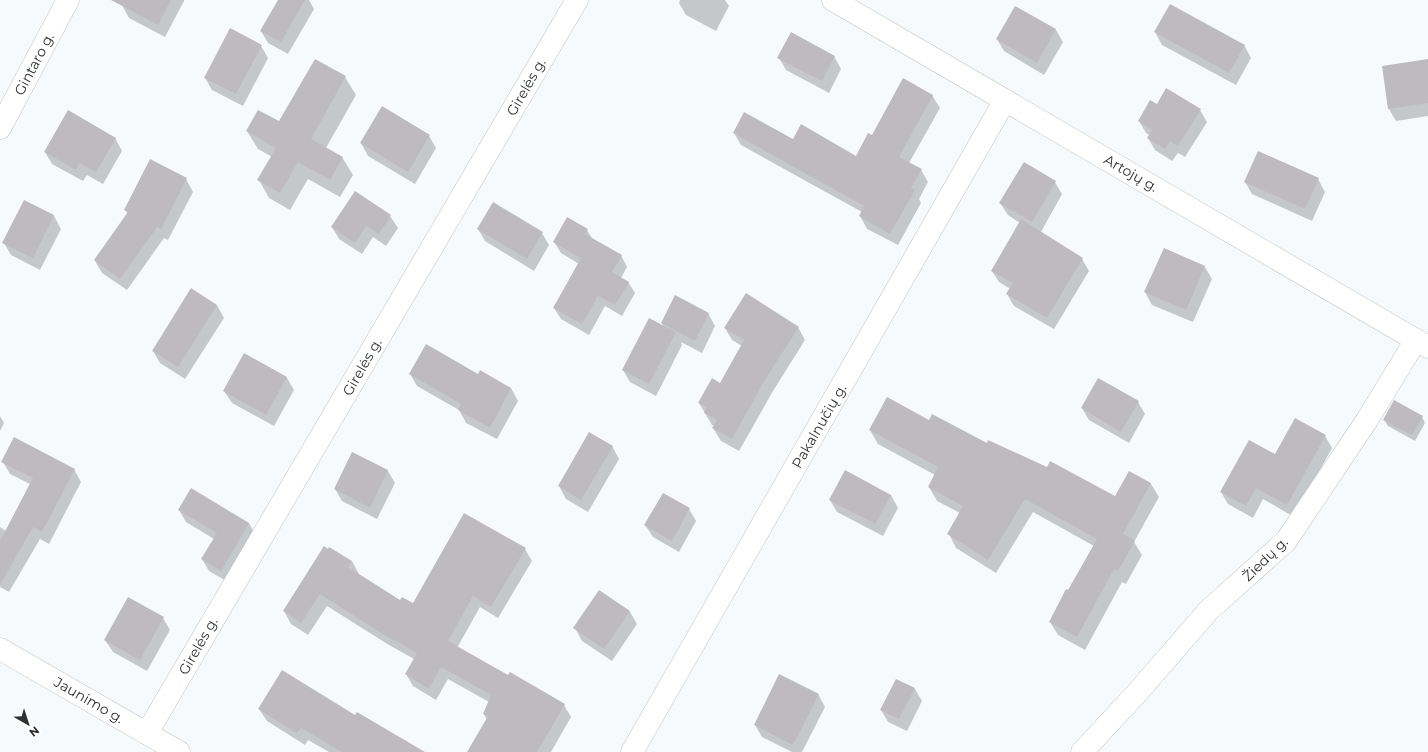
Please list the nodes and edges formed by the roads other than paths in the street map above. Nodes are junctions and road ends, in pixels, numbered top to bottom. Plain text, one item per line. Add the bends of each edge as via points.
1 (68, 0) edge
2 (577, 0) edge
3 (833, 0) edge
4 (1005, 100) junction
5 (0, 128) edge
6 (1422, 344) edge
7 (0, 649) edge
8 (147, 733) junction
9 (179, 752) edge
10 (632, 752) edge
11 (1082, 752) edge

1 - 5 street, Gintaro g.
2 - 8 street, Girelės g.
3 - 4 street, Artojų g.
4 - 6 street, Artojų g.
4 - 10 street, Pakalnučių g.
6 - 11 street, Žiedų g. via 1367,420 1286,541 1210,610
7 - 8 street, Jaunimo g.
8 - 9 street, Jaunimo g.

